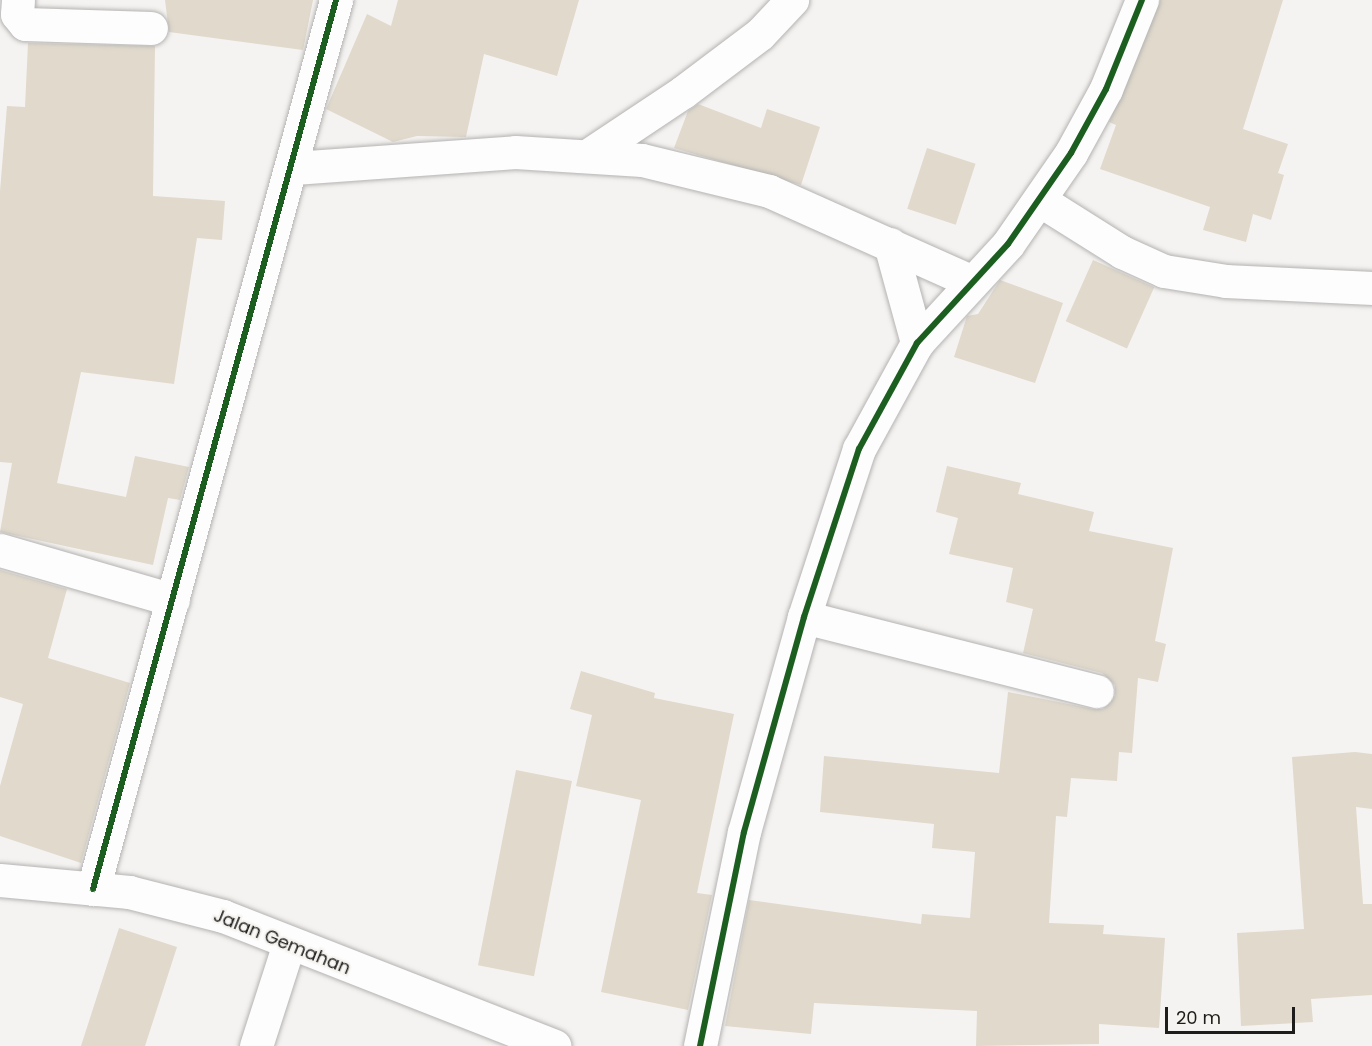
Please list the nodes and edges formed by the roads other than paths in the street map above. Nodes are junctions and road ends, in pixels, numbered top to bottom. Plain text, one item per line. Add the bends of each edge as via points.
1 (18, 0) edge
2 (336, 0) edge
3 (792, 0) edge
4 (1142, 0) edge
5 (151, 28) dead end
6 (590, 154) junction
7 (294, 168) junction
8 (1041, 201) junction
9 (890, 244) junction
10 (972, 282) junction
11 (1372, 288) edge
12 (917, 342) junction
13 (0, 550) edge
14 (174, 600) junction
15 (804, 617) junction
16 (1097, 691) dead end
17 (0, 880) edge
18 (93, 889) junction
19 (289, 943) junction
20 (256, 1046) edge
21 (554, 1046) edge
22 (700, 1046) edge

1 - 5 street via 17,14 25,24
2 - 7 street
3 - 6 street via 760,34
4 - 8 street via 1106,89
6 - 7 street via 515,152
6 - 9 street via 642,160 769,191
7 - 14 street
8 - 10 street
8 - 11 street via 1122,252 1164,270 1226,281
9 - 10 street
9 - 12 street
10 - 12 street
12 - 15 street via 859,449
13 - 14 street
14 - 18 street
15 - 16 street
15 - 22 street via 744,832
17 - 18 street, Jalan Gemahan
18 - 19 street, Jalan Gemahan via 172,902
19 - 20 street
19 - 21 street, Jalan Gemahan

